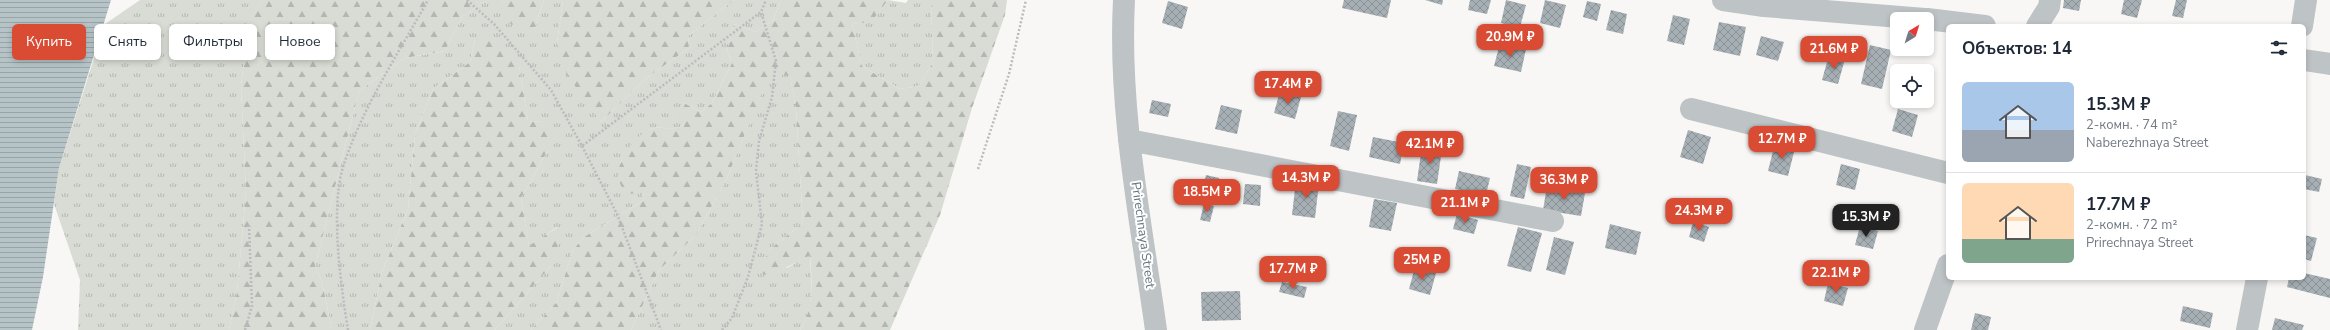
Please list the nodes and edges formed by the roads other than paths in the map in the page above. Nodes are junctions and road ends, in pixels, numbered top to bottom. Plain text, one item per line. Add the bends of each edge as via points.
1 (1124, 0) edge
2 (1723, 0) edge
3 (2050, 0) edge
4 (2306, 0) edge
5 (1890, 13) edge
6 (1934, 17) edge
7 (1974, 24) edge
8 (2038, 24) edge
9 (2302, 24) edge
10 (2306, 60) edge
11 (2330, 64) edge
12 (1691, 109) dead end
13 (1129, 140) junction
14 (1946, 173) edge
15 (1553, 221) dead end
16 (1946, 271) edge
17 (2257, 280) edge
18 (1156, 330) edge
19 (1925, 330) edge
20 (2247, 330) edge

1 - 13 street, Prirechnaya Street via 1122,40
2 - 5 street via 1764,6
3 - 8 street via 2049,7
4 - 9 street
6 - 7 street
10 - 11 street
12 - 14 street
13 - 15 street
13 - 18 street, Prirechnaya Street
16 - 19 street
17 - 20 street

